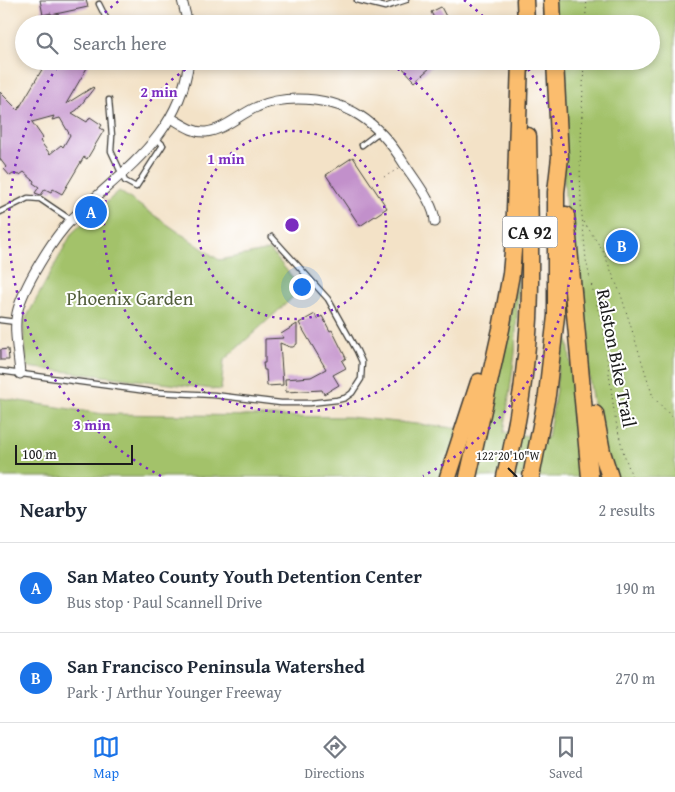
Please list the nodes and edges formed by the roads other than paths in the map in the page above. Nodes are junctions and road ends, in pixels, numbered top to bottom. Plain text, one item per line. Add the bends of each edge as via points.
1 (182, 0) edge
2 (357, 0) edge
3 (406, 0) edge
4 (552, 0) edge
5 (99, 4) dead end
6 (104, 15) edge
7 (186, 15) edge
8 (553, 15) edge
9 (187, 70) edge
10 (520, 70) edge
11 (526, 70) edge
12 (555, 70) edge
13 (109, 100) dead end
14 (171, 118) junction
15 (379, 132) junction
16 (157, 139) junction
17 (362, 145) dead end
18 (560, 157) junction
19 (122, 174) junction
20 (0, 212) edge
21 (71, 220) junction
22 (435, 222) dead end
23 (272, 237) dead end
24 (573, 281) junction
25 (508, 292) junction
26 (0, 320) edge
27 (16, 322) junction
28 (0, 371) edge
29 (20, 374) junction
30 (448, 477) edge
31 (468, 477) edge
32 (505, 477) edge
33 (531, 477) edge
34 (590, 477) edge
35 (610, 477) edge

1 - 7 street
2 - 3 lane via 385,7
4 - 8 highway
5 - 6 lane
9 - 14 street
10 - 25 highway via 514,240
11 - 32 highway, CA 92 via 529,318 520,403
12 - 18 highway, CA 92
13 - 19 lane via 111,151
14 - 15 street via 190,130 206,132 269,102 305,99 348,108
14 - 16 street
15 - 17 lane
15 - 22 street via 397,153 433,209
16 - 19 street
16 - 19 lane via 163,145 136,187
18 - 24 highway
18 - 33 highway, CA 92 via 556,192 557,283 553,348
19 - 21 street
20 - 21 lane via 28,198 40,199
21 - 27 street via 30,280
23 - 29 lane via 328,300 362,362 362,379 345,398 281,403 154,392
24 - 34 highway
24 - 35 highway via 598,432
25 - 30 highway
25 - 31 highway
26 - 27 lane
27 - 29 street
28 - 29 lane

